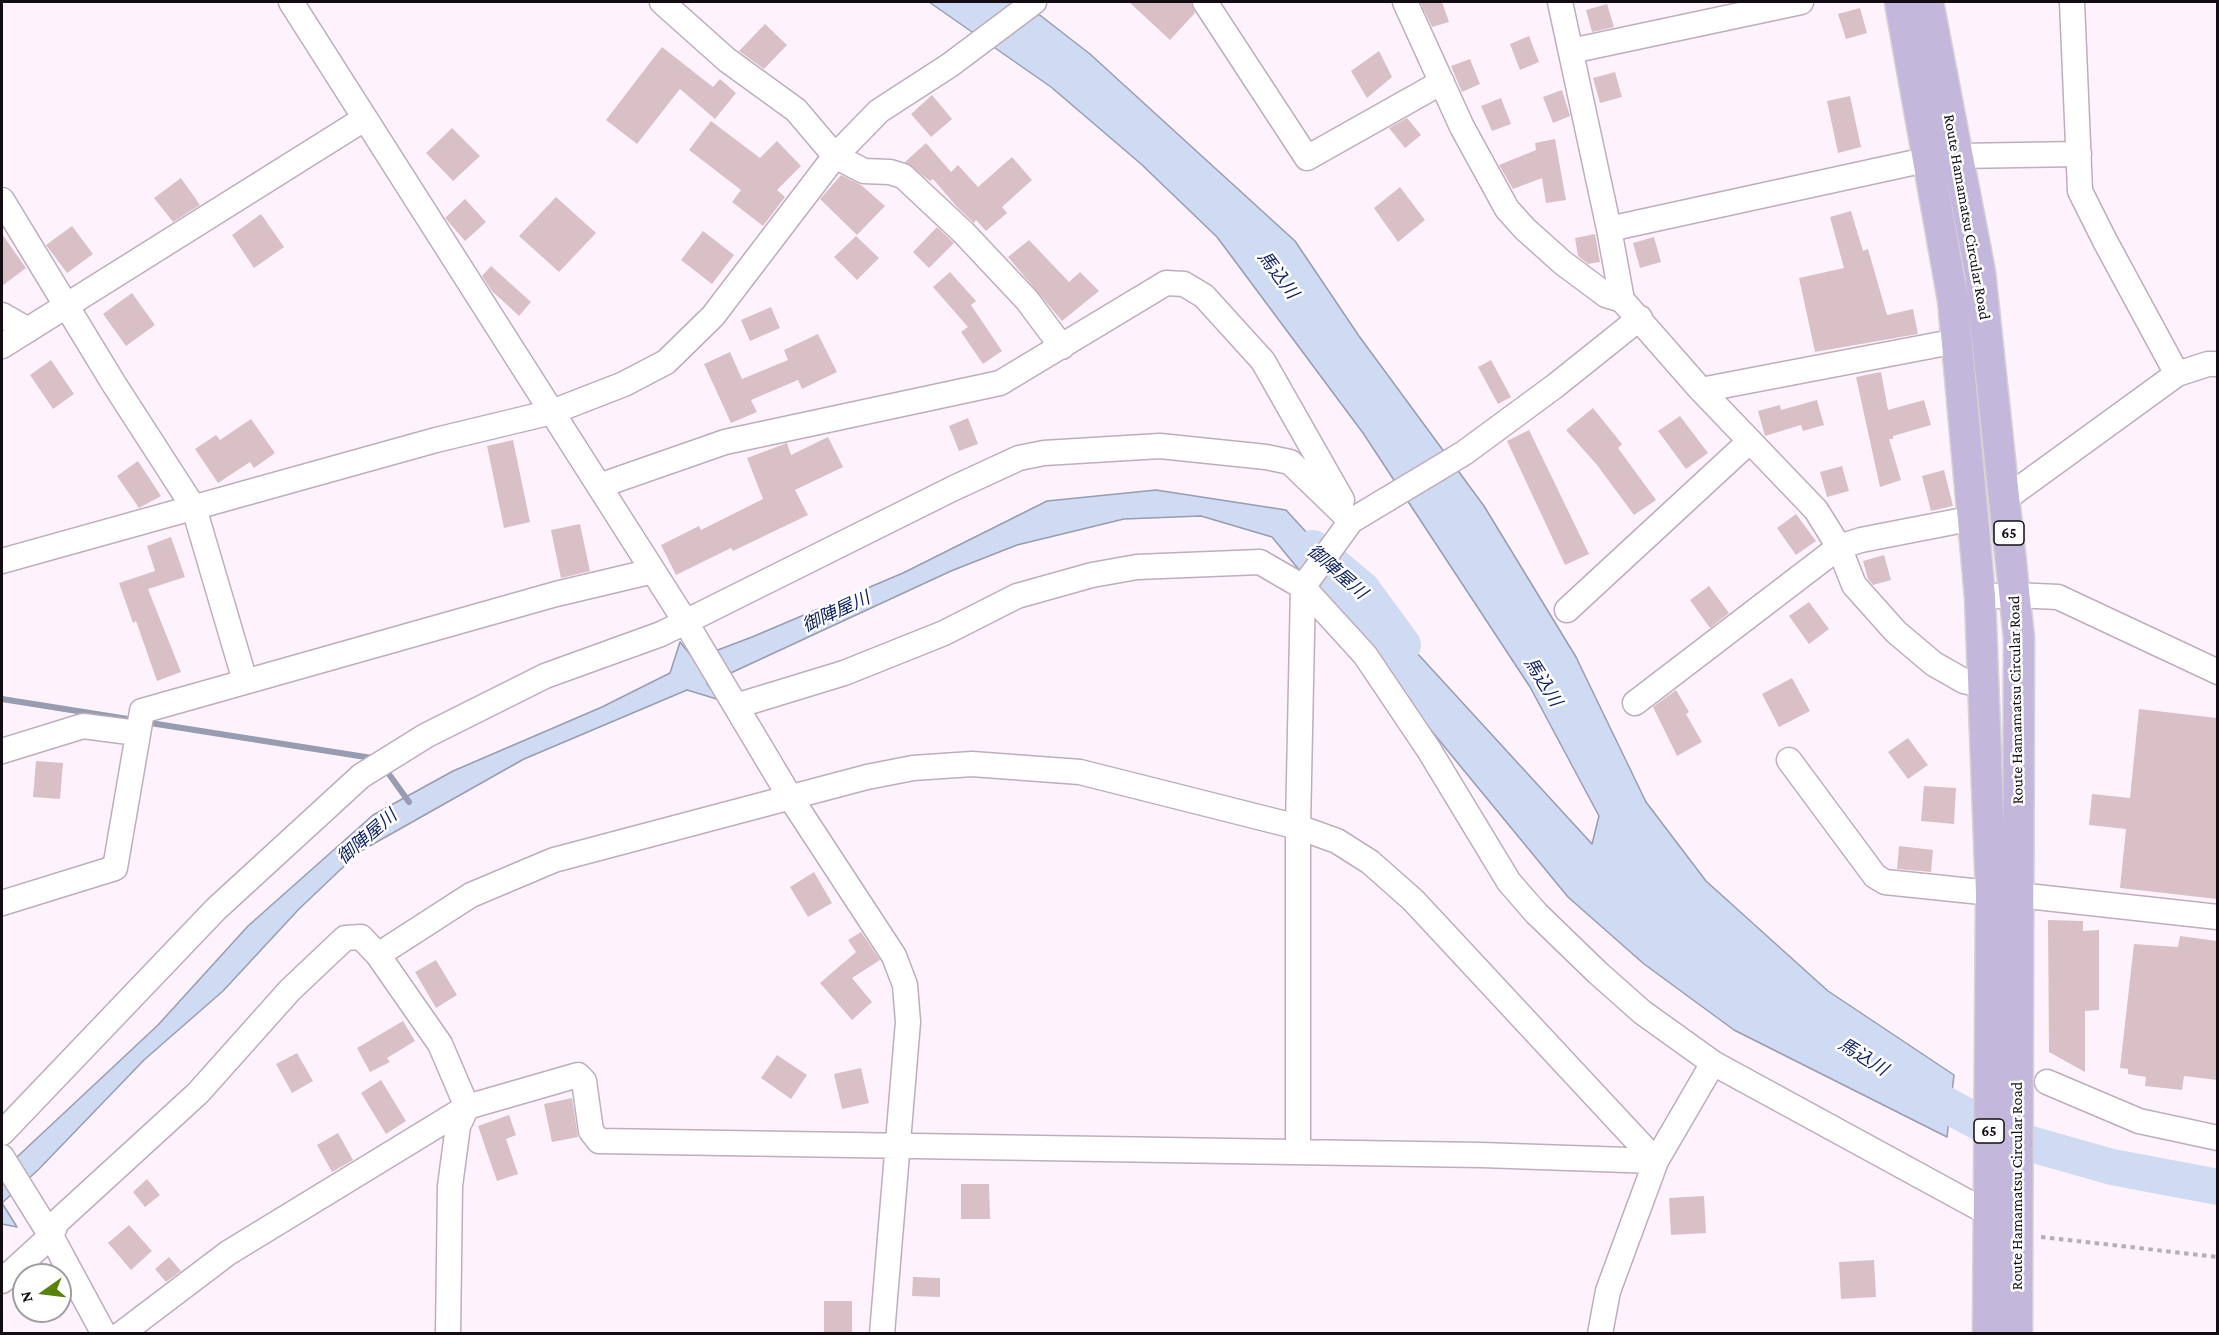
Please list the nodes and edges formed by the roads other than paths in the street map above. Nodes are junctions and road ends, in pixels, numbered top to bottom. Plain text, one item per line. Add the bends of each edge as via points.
1 (291, 2) edge
2 (662, 2) edge
3 (1034, 2) edge
4 (1205, 2) edge
5 (1405, 2) edge
6 (1560, 2) edge
7 (1801, 2) edge
8 (1900, 2) edge
9 (1928, 2) edge
10 (2072, 2) edge
11 (1571, 51) junction
12 (1442, 82) junction
13 (364, 119) junction
14 (2079, 154) junction
15 (835, 156) junction
16 (1944, 158) junction
17 (2, 200) edge
18 (1610, 229) junction
19 (1622, 300) junction
20 (67, 306) junction
21 (2, 315) edge
22 (1640, 318) junction
23 (28, 330) junction
24 (1957, 341) junction
25 (2, 346) edge
26 (1062, 347) junction
27 (2217, 364) edge
28 (2177, 374) junction
29 (1701, 390) junction
30 (552, 411) junction
31 (1750, 441) junction
32 (599, 486) junction
33 (2006, 499) junction
34 (194, 508) junction
35 (1359, 517) junction
36 (1974, 518) junction
37 (1839, 547) junction
38 (2, 561) edge
39 (653, 571) junction
40 (1303, 587) junction
41 (2015, 595) junction
42 (1980, 597) junction
43 (1567, 609) dead end
44 (688, 625) junction
45 (2217, 672) edge
46 (245, 681) junction
47 (1985, 686) junction
48 (734, 702) junction
49 (1635, 703) dead end
50 (140, 722) junction
51 (2, 751) edge
52 (1789, 760) dead end
53 (790, 797) junction
54 (1298, 827) junction
55 (2005, 894) junction
56 (2, 903) edge
57 (2217, 917) edge
58 (378, 955) junction
59 (1713, 1063) junction
60 (2048, 1082) dead end
61 (466, 1107) junction
62 (2, 1133) edge
63 (2217, 1138) edge
64 (897, 1147) junction
65 (1298, 1152) junction
66 (2, 1157) edge
67 (1656, 1161) junction
68 (2002, 1217) junction
69 (45, 1226) junction
70 (2, 1281) edge
71 (104, 1334) edge
72 (121, 1334) edge
73 (448, 1334) edge
74 (882, 1334) edge
75 (1600, 1334) edge
76 (1988, 1334) edge
77 (2017, 1334) edge

1 - 13 street
2 - 15 street via 727,60 796,110
3 - 15 street via 950,65 879,111
4 - 12 street via 1307,158
5 - 12 street
6 - 11 street
7 - 11 street
8 - 16 main road, Route Hamamatsu Circular Road / 65
9 - 16 main road, Route Hamamatsu Circular Road / 65
10 - 14 street
11 - 18 street
12 - 19 street via 1506,209 1563,263 1606,296
13 - 20 street
13 - 30 street
14 - 16 street
14 - 28 street via 2080,191
15 - 26 street via 864,171 903,176 1027,300
15 - 30 street via 713,316 666,362 624,384
16 - 18 street
16 - 24 main road, Route Hamamatsu Circular Road / 65
16 - 33 main road, Route Hamamatsu Circular Road / 65 via 1980,272
17 - 20 street
18 - 19 street
19 - 22 street
20 - 23 street
20 - 34 street
21 - 23 street
22 - 29 street
22 - 35 street via 1464,453
23 - 25 street
24 - 29 street
24 - 36 main road, Route Hamamatsu Circular Road / 65
26 - 32 street via 1000,382 724,442
26 - 35 street via 1156,287 1184,284 1204,296 1263,361 1338,493
27 - 28 street
28 - 33 street
29 - 31 street
30 - 32 street
30 - 34 street
31 - 37 street via 1816,510
31 - 43 street
32 - 39 street
33 - 41 main road, Route Hamamatsu Circular Road / 65
34 - 38 street
34 - 46 street
35 - 40 street
35 - 44 street via 1290,462 1266,457 1160,446 1044,453 1019,458 954,488
36 - 37 street
36 - 42 main road, Route Hamamatsu Circular Road / 65
37 - 47 street via 1854,585 1896,632 1934,664 1964,681
37 - 49 street
39 - 44 street
39 - 46 street via 556,594
40 - 48 street via 1260,562 1137,567 1092,575 1017,596 945,633 844,673
40 - 54 street
40 - 59 street via 1384,681 1509,882 1598,973 1642,1012
41 - 42 street
41 - 45 street via 2058,597
41 - 55 main road, Route Hamamatsu Circular Road / 65 via 2019,638
42 - 47 main road, Route Hamamatsu Circular Road / 65
44 - 48 street
44 - 62 street via 545,675 427,735 361,776 216,909
46 - 50 street
47 - 55 main road, Route Hamamatsu Circular Road / 65
48 - 53 street
50 - 51 street via 83,726
50 - 56 street via 115,868
52 - 55 street via 1875,876 1885,882
53 - 54 street via 913,768 1000,764 1080,772
53 - 58 street via 554,860 471,896
53 - 64 street via 884,941 902,977 908,1022
54 - 65 street
54 - 67 street via 1337,841 1370,862 1413,900
55 - 57 street
55 - 68 main road, Route Hamamatsu Circular Road / 65 via 2017,1070
55 - 68 main road, Route Hamamatsu Circular Road / 65 via 1989,1056
58 - 61 street via 440,1044
58 - 69 street via 361,937 345,938 290,990 198,1093 57,1222
59 - 67 street
59 - 68 street
60 - 63 street via 2139,1121
61 - 64 street via 578,1075 584,1081 591,1131 598,1141
61 - 72 street via 228,1253
61 - 73 street via 458,1125 450,1186
64 - 65 street
64 - 74 street
65 - 67 street
66 - 69 street
67 - 75 street via 1608,1291
68 - 76 main road, Route Hamamatsu Circular Road / 65
68 - 77 main road, Route Hamamatsu Circular Road / 65
69 - 70 street
69 - 71 street

